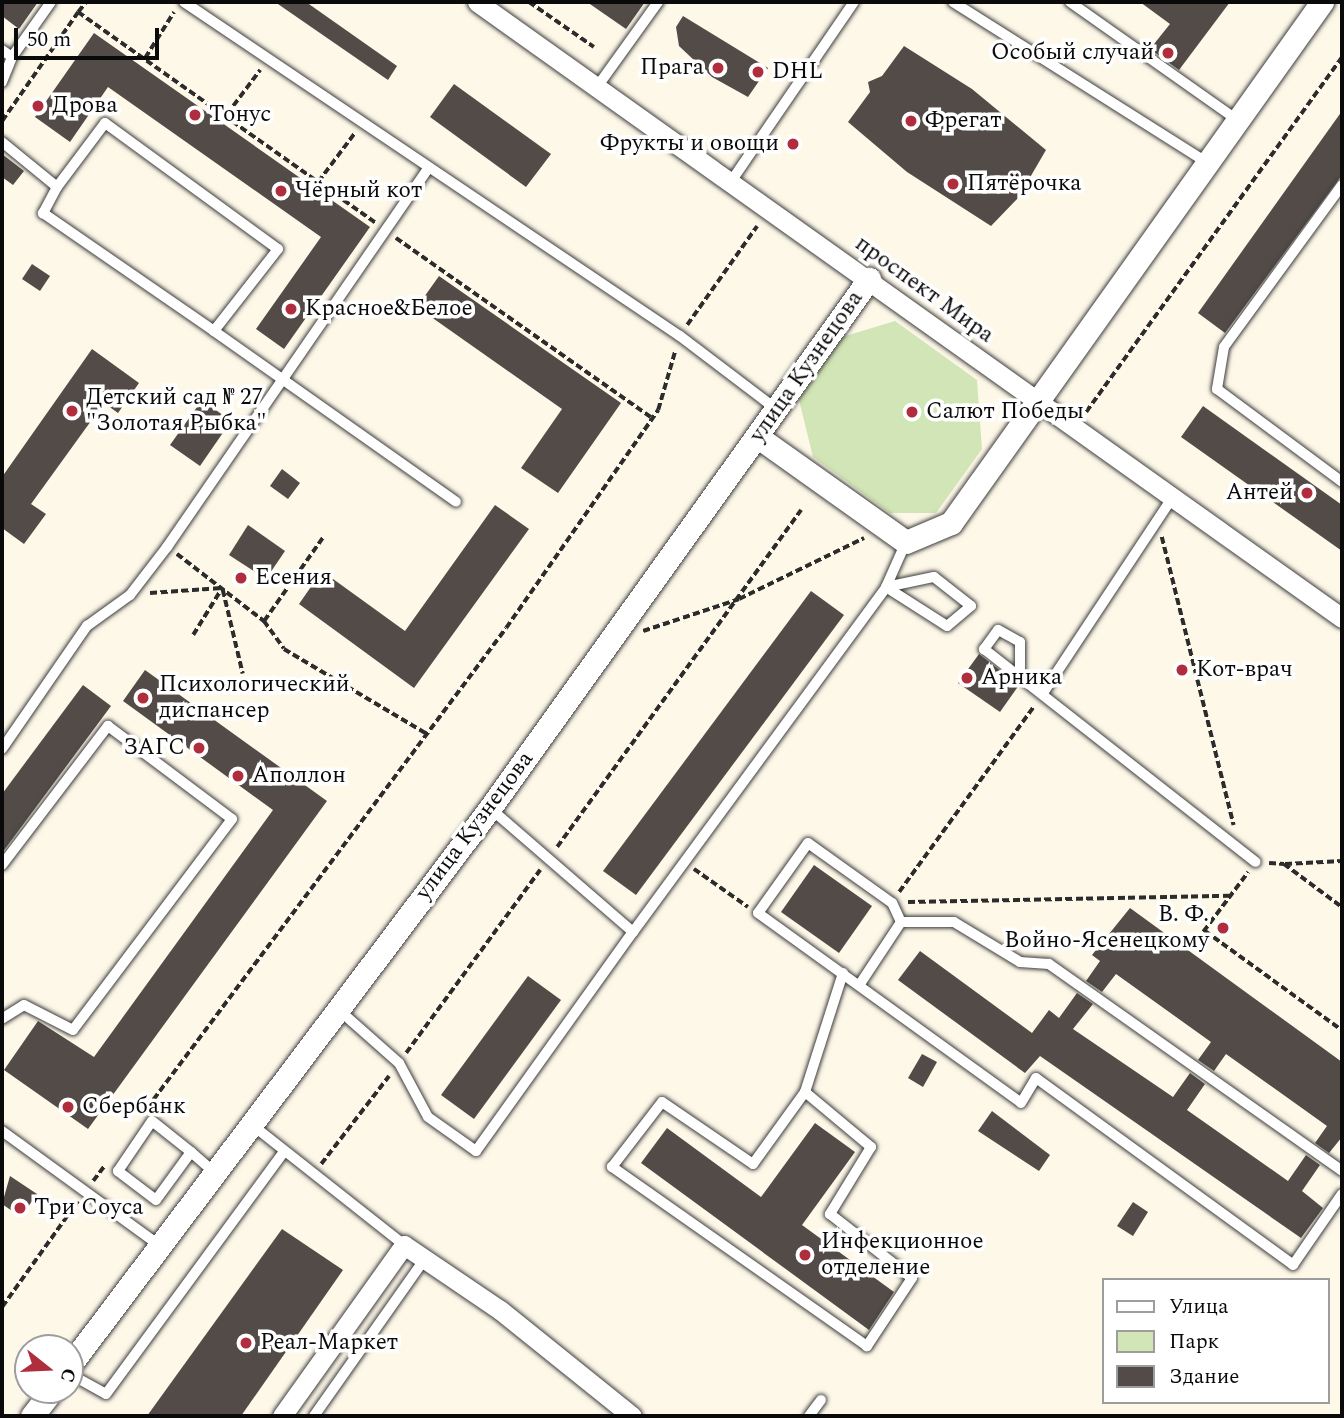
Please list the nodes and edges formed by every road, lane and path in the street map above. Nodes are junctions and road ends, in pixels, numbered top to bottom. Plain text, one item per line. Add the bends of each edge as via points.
1 (51, 2) edge
2 (86, 2) edge
3 (183, 2) edge
4 (477, 2) edge
5 (529, 2) edge
6 (657, 2) edge
7 (854, 2) edge
8 (953, 2) edge
9 (1070, 2) edge
10 (1322, 2) edge
11 (78, 12) junction
12 (594, 47) dead end
13 (2, 50) edge
14 (12, 57) junction
15 (145, 58) junction
16 (267, 60) junction
17 (2, 82) edge
18 (597, 86) junction
19 (227, 115) junction
20 (1236, 119) junction
21 (2, 121) edge
22 (362, 124) junction
23 (2, 142) edge
24 (1206, 162) junction
25 (427, 170) junction
26 (318, 182) junction
27 (730, 183) junction
28 (1342, 185) edge
29 (57, 187) junction
30 (768, 210) junction
31 (377, 225) junction
32 (388, 232) junction
33 (369, 236) dead end
34 (869, 279) junction
35 (214, 331) junction
36 (680, 336) junction
37 (279, 378) junction
38 (1037, 403) junction
39 (776, 409) junction
40 (652, 418) junction
41 (758, 437) junction
42 (1342, 482) edge
43 (1172, 498) junction
44 (456, 502) dead end
45 (801, 510) dead end
46 (1157, 519) junction
47 (885, 528) junction
48 (324, 536) dead end
49 (906, 542) junction
50 (167, 547) junction
51 (222, 587) junction
52 (886, 587) junction
53 (130, 595) junction
54 (739, 599) junction
55 (1342, 618) edge
56 (264, 621) junction
57 (193, 635) dead end
58 (611, 642) junction
59 (243, 674) dead end
60 (1020, 676) junction
61 (1042, 693) junction
62 (428, 735) junction
63 (2, 749) edge
64 (490, 808) junction
65 (1240, 851) junction
66 (549, 858) junction
67 (1342, 861) edge
68 (684, 862) junction
69 (1256, 862) junction
70 (1284, 864) junction
71 (2, 865) edge
72 (1229, 896) junction
73 (892, 903) junction
74 (1342, 907) edge
75 (758, 913) junction
76 (901, 922) junction
77 (1205, 930) junction
78 (633, 932) junction
79 (1197, 940) dead end
80 (843, 973) junction
81 (860, 984) junction
82 (339, 1009) junction
83 (2, 1019) edge
84 (1342, 1030) edge
85 (399, 1063) junction
86 (805, 1092) junction
87 (144, 1113) dead end
88 (251, 1124) junction
89 (2, 1131) edge
90 (191, 1152) junction
91 (283, 1153) junction
92 (110, 1158) dead end
93 (1342, 1171) edge
94 (215, 1173) junction
95 (311, 1177) junction
96 (85, 1191) junction
97 (1342, 1194) edge
98 (404, 1245) junction
99 (161, 1247) junction
100 (424, 1260) junction
101 (2, 1307) edge
102 (84, 1347) edge
103 (84, 1382) edge
104 (821, 1400) dead end
105 (282, 1416) edge
106 (314, 1416) edge
107 (632, 1416) edge
108 (809, 1416) edge

1 - 14 lane
2 - 11 path
3 - 15 path
3 - 16 lane
4 - 18 street, проспект Мира
5 - 12 path
6 - 18 lane
7 - 27 lane
8 - 24 lane
9 - 20 lane
10 - 20 street
11 - 15 path
11 - 21 path
13 - 14 lane
14 - 17 lane
15 - 19 path
16 - 19 path
16 - 22 lane
18 - 27 street, проспект Мира
19 - 26 path
20 - 24 street
22 - 25 lane
22 - 26 path
23 - 29 lane
24 - 38 street
25 - 32 lane
25 - 36 lane
26 - 31 path
27 - 30 street, проспект Мира
28 - 42 lane via 1224,347 1217,389
29 - 35 lane via 43,213
29 - 35 lane via 105,123 278,248
30 - 34 street, проспект Мира
30 - 36 path
31 - 32 path
31 - 33 path
32 - 37 lane
32 - 40 path
34 - 38 street, проспект Мира
34 - 39 street, улица Кузнецова
35 - 37 lane
36 - 39 lane
36 - 40 path
37 - 44 lane
37 - 50 lane
38 - 43 street, проспект Мира
38 - 49 street via 951,523
39 - 41 street, улица Кузнецова
40 - 62 path
41 - 47 street
41 - 58 street, улица Кузнецова
43 - 46 lane
43 - 55 street, проспект Мира
45 - 54 path
46 - 61 lane
46 - 65 path
47 - 49 street
47 - 54 path
48 - 56 path
49 - 52 lane
50 - 51 path
50 - 53 lane
51 - 53 path
51 - 56 path
51 - 57 path
51 - 59 path
52 - 52 lane via 934,577 971,606 947,626
52 - 68 lane
53 - 63 lane via 87,626
54 - 58 path
54 - 66 path
56 - 62 path via 284,649
58 - 64 street, улица Кузнецова
60 - 60 lane via 984,649 998,629 1020,642
60 - 61 lane
61 - 65 lane
61 - 73 path
62 - 87 path
64 - 66 lane
64 - 82 street, улица Кузнецова
65 - 69 lane
66 - 78 lane
66 - 85 path
67 - 70 path
68 - 75 path
68 - 78 lane
69 - 70 path
69 - 72 path
70 - 74 path
71 - 83 lane via 108,726 232,819 74,1030 24,1005
72 - 73 path
72 - 77 path
73 - 75 lane via 808,843
73 - 76 lane
75 - 80 lane
76 - 81 lane
76 - 93 lane via 954,922 1020,962 1049,964
77 - 79 path
77 - 84 path
78 - 85 lane via 475,1151 428,1117
80 - 81 lane
80 - 86 lane
81 - 97 lane via 1021,1103 1036,1079 1293,1265
82 - 85 lane
82 - 88 street, улица Кузнецова
85 - 95 path
86 - 86 lane via 753,1164 662,1102 612,1167 867,1346 912,1278 830,1214 871,1147
88 - 91 lane
88 - 94 street, улица Кузнецова
89 - 96 lane
90 - 90 lane via 156,1200 118,1171 152,1121
90 - 94 lane
91 - 95 lane
91 - 103 lane via 106,1394
92 - 96 path
94 - 99 street, улица Кузнецова
95 - 98 lane
96 - 99 lane
96 - 101 path
98 - 100 street
98 - 105 street
99 - 102 street, улица Кузнецова
100 - 106 lane
100 - 107 street via 500,1310
104 - 108 lane

